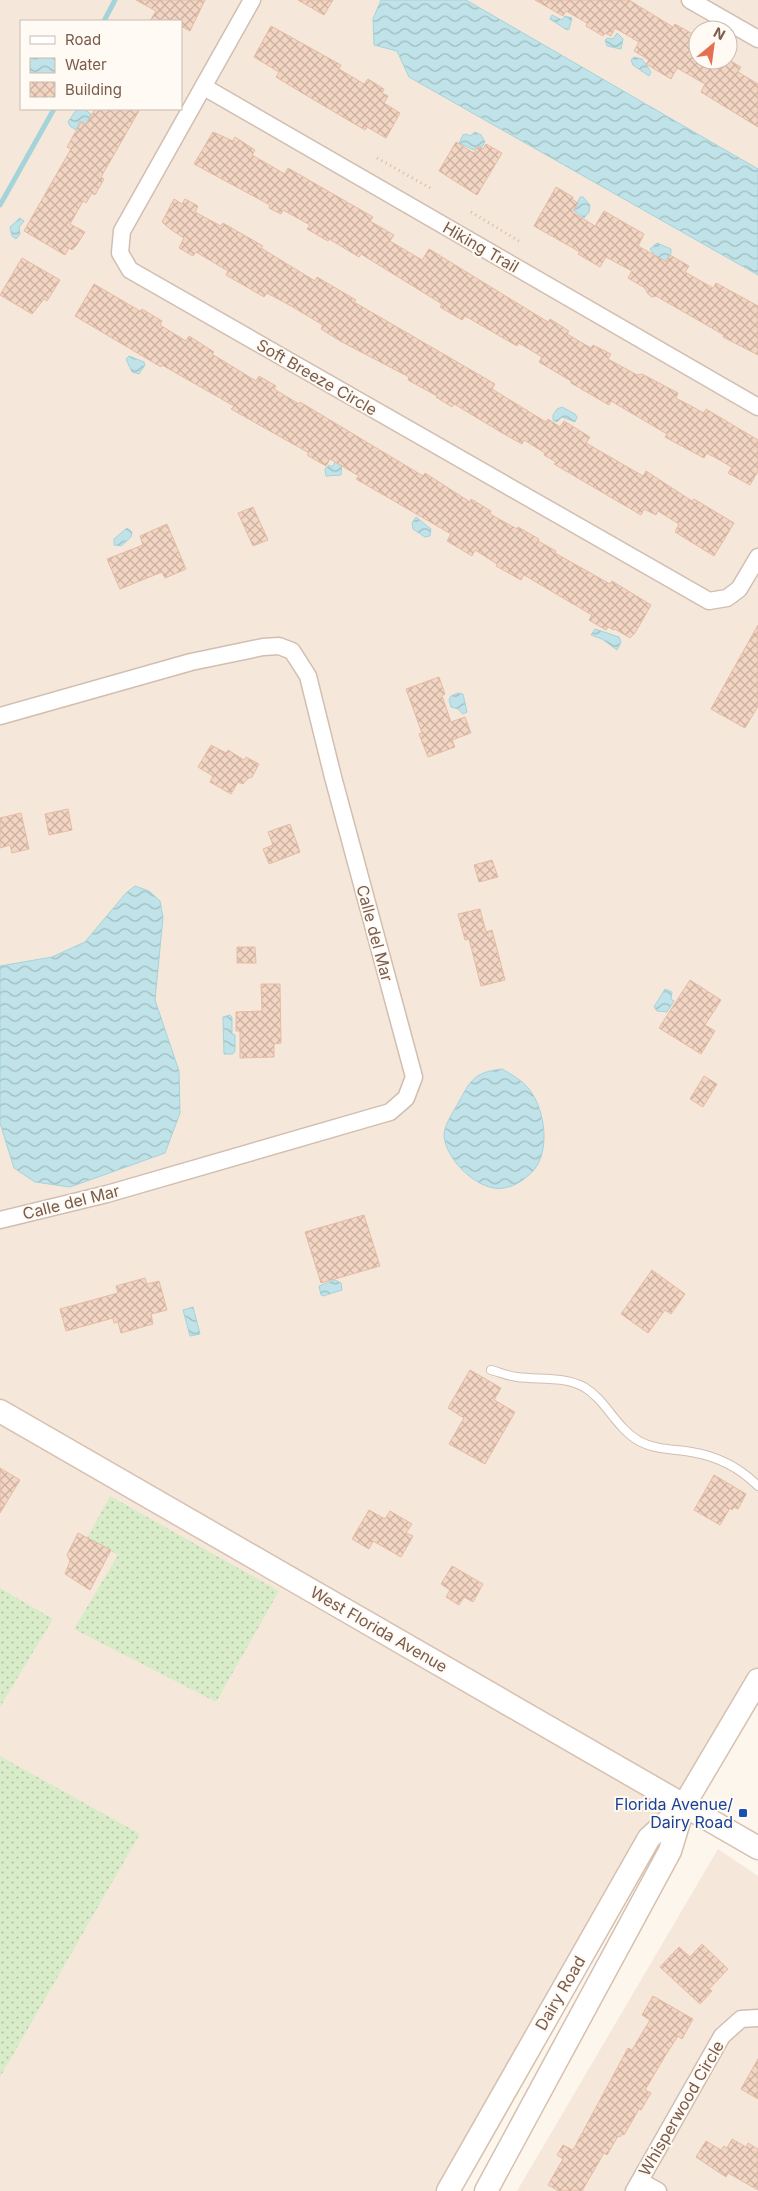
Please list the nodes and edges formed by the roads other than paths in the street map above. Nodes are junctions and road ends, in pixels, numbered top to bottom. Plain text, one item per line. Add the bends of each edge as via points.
1 (252, 0) edge
2 (690, 0) edge
3 (758, 39) edge
4 (204, 86) junction
5 (758, 407) edge
6 (758, 556) edge
7 (0, 716) edge
8 (0, 1220) edge
9 (491, 1370) dead end
10 (0, 1411) edge
11 (758, 1486) edge
12 (758, 1680) edge
13 (684, 1805) junction
14 (758, 1848) edge
15 (758, 2018) edge
16 (637, 2186) edge
17 (451, 2190) edge
18 (486, 2191) edge
19 (658, 2191) edge

1 - 4 street, Soft Breeze Circle
2 - 3 street
4 - 5 street, Hiking Trail
4 - 6 street, Soft Breeze Circle via 122,230 120,253 130,270 709,601 728,598 739,589
7 - 8 street, Calle del Mar via 191,662 263,646 279,646 292,651 308,676 414,1078 406,1098 390,1112 107,1194
9 - 11 lane via 515,1377 560,1380 583,1386 638,1441 721,1459
10 - 13 street, West Florida Avenue
12 - 13 street, Dairy Road
13 - 14 street, West Florida Avenue
13 - 17 street, Dairy Road via 649,1838
13 - 18 street, Dairy Road via 670,1851
15 - 16 street, Whisperwood Circle via 741,2018 722,2036
16 - 19 street

